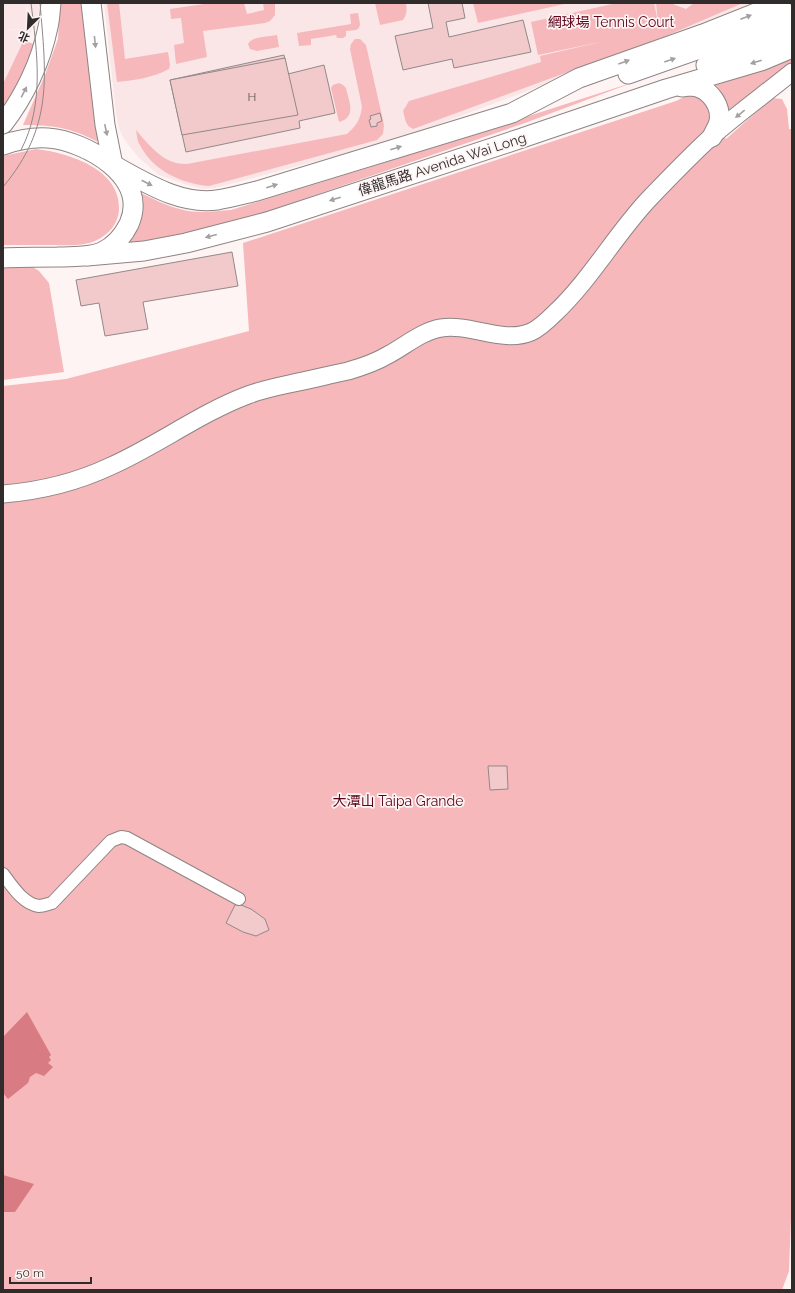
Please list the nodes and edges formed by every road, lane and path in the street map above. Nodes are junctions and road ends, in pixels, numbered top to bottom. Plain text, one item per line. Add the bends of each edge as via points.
1 (51, 3) edge
2 (91, 3) edge
3 (781, 3) edge
4 (792, 14) edge
5 (792, 32) edge
6 (792, 48) edge
7 (792, 72) edge
8 (666, 89) junction
9 (512, 113) junction
10 (3, 124) edge
11 (712, 136) junction
12 (519, 139) junction
13 (3, 145) edge
14 (112, 165) junction
15 (86, 256) junction
16 (3, 258) edge
17 (3, 494) edge
18 (3, 874) edge
19 (238, 899) dead end

10 -> 1 main road via 31,79 46,36
2 -> 14 main road
9 -> 3 main road, 偉龍馬路 Avenida Wai Long via 579,78
9 -> 4 main road via 704,48
5 - 12 main road
6 -> 8 main road, 偉龍馬路 Avenida Wai Long via 761,61
7 -> 11 street
8 - 11 main road via 691,86 708,92 718,107 719,116 718,125
8 - 12 main road, 偉龍馬路 Avenida Wai Long
14 -> 9 main road, 偉龍馬路 Avenida Wai Long via 162,191 183,198 216,200 256,191
11 - 17 street via 625,226 570,299 531,332 523,335 502,335 455,328 432,330 387,356 360,367 248,395 112,466 87,476 44,488
12 -> 15 main road, 偉龍馬路 Avenida Wai Long via 267,222 144,252
13 - 14 main road via 31,138 48,138 84,148
14 - 15 main road via 123,176 130,190 133,204 131,220 114,245
15 - 16 main road
18 - 19 street via 25,900 41,906 52,903 111,841 121,837

